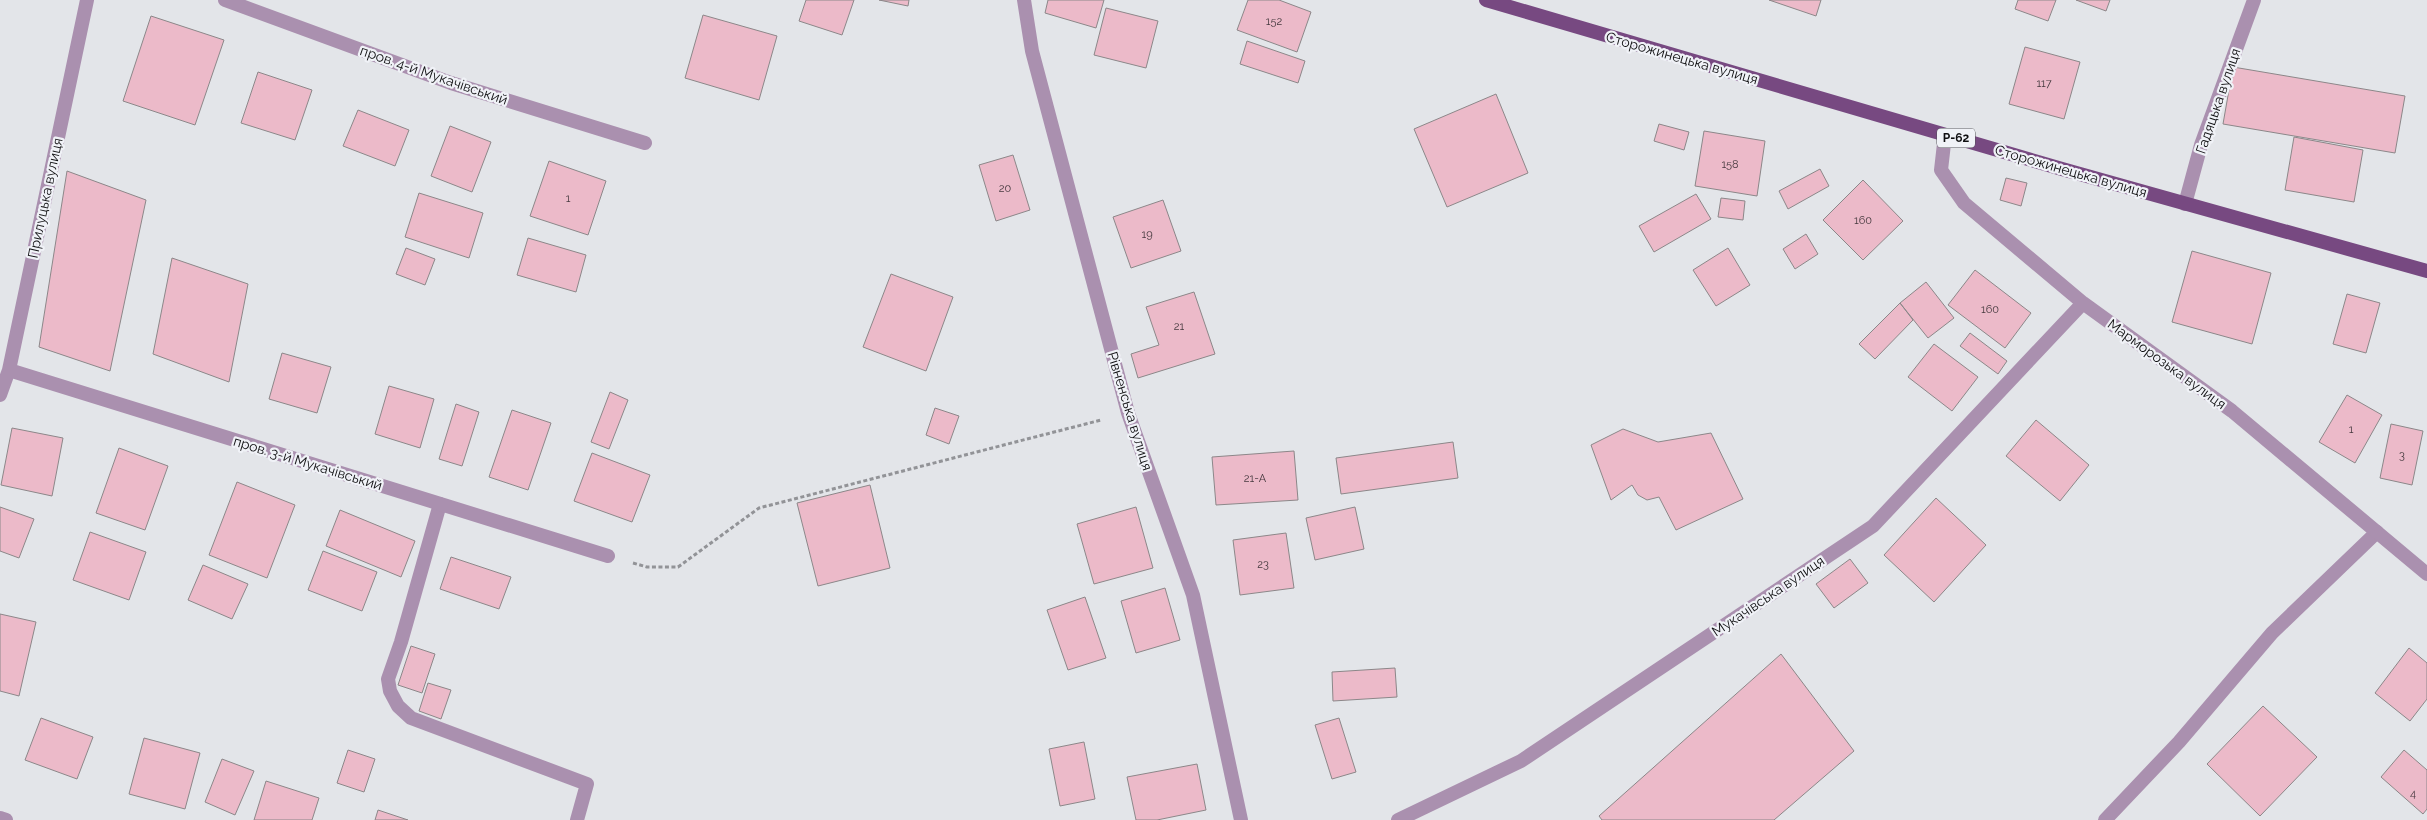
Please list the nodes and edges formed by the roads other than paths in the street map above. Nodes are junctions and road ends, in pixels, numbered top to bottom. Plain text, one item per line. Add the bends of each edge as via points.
1 (87, 0) edge
2 (226, 0) edge
3 (1024, 0) edge
4 (1486, 0) edge
5 (2254, 0) edge
6 (1945, 135) junction
7 (645, 143) dead end
8 (2185, 204) junction
9 (2427, 271) edge
10 (2083, 303) junction
11 (9, 370) junction
12 (0, 395) edge
13 (440, 504) junction
14 (2378, 532) junction
15 (608, 556) road end
16 (2427, 574) edge
17 (0, 818) edge
18 (6, 820) edge
19 (577, 820) edge
20 (1241, 820) edge
21 (1398, 820) edge
22 (2105, 820) edge

1 - 11 street, Прилуцька вулиця
2 - 7 street, пров. 4-й Мукачівський via 451,82
3 - 20 street, Рівненська вулиця via 1032,51 1128,412 1193,595
4 - 6 main road, Сторожинецька вулиця / Р-62
5 - 8 street, Гадяцька вулиця via 2202,145
6 - 8 main road, Сторожинецька вулиця / Р-62
6 - 10 street, Марморозька вулиця via 1941,170 1964,203
8 - 9 main road, Сторожинецька вулиця / Р-62
10 - 14 street, Марморозька вулиця via 2232,410
10 - 21 street, Мукачівська вулиця via 1873,526 1521,761
11 - 12 street, Прилуцька вулиця
11 - 13 street, пров. 3-й Мукачівський
13 - 15 street, пров. 3-й Мукачівський
13 - 19 street via 388,679 390,691 398,706 411,718 587,784
14 - 16 street, Марморозька вулиця
14 - 22 street via 2272,633 2179,742
17 - 18 street

